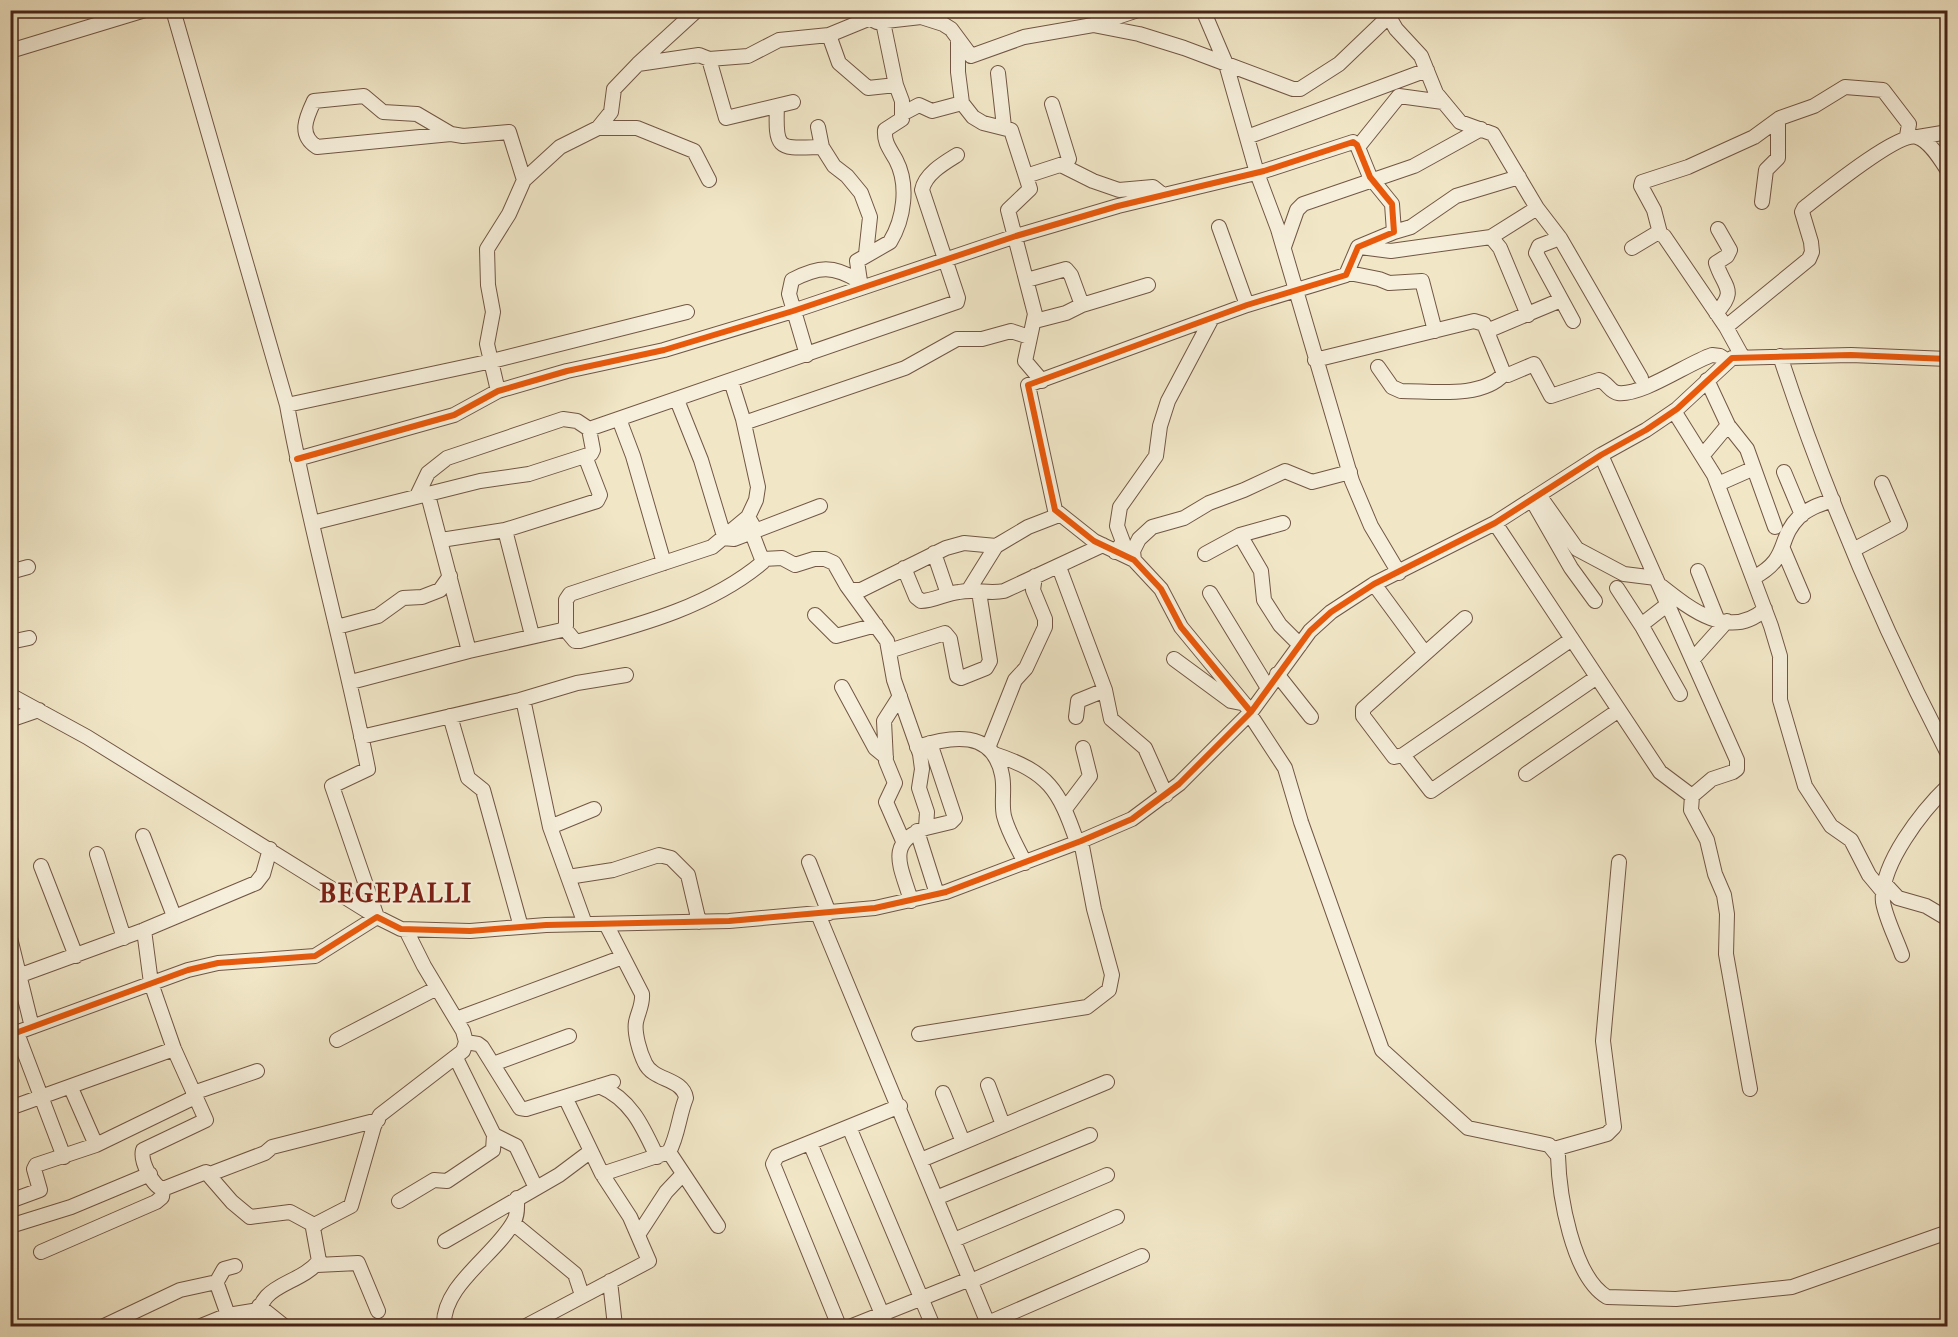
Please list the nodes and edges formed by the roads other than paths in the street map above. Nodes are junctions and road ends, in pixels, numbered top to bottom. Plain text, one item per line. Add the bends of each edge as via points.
1 (104, 10) edge
2 (145, 10) edge
3 (173, 10) edge
4 (697, 10) edge
5 (853, 10) edge
6 (1138, 10) edge
7 (1203, 10) edge
8 (1389, 13) edge
9 (875, 18) edge
10 (1093, 25) junction
11 (85, 28) junction
12 (829, 35) junction
13 (958, 40) junction
14 (10, 51) edge
15 (709, 59) junction
16 (638, 64) junction
17 (1226, 64) junction
18 (1427, 70) junction
19 (998, 73) dead end
20 (896, 85) junction
21 (793, 102) dead end
22 (1443, 102) junction
23 (962, 103) junction
24 (1052, 105) dead end
25 (777, 106) junction
26 (902, 114) junction
27 (1778, 120) junction
28 (818, 127) dead end
29 (1004, 127) junction
30 (598, 128) junction
31 (1481, 129) junction
32 (1947, 132) edge
33 (451, 134) junction
34 (1247, 137) junction
35 (1913, 137) junction
36 (822, 147) junction
37 (1358, 147) junction
38 (957, 156) dead end
39 (1061, 165) junction
40 (1947, 171) edge
41 (1257, 173) junction
42 (1026, 176) junction
43 (1520, 177) junction
44 (524, 180) junction
45 (709, 180) dead end
46 (1372, 180) junction
47 (1163, 195) junction
48 (1762, 202) dead end
49 (1537, 208) junction
50 (1219, 227) dead end
51 (1718, 229) dead end
52 (1394, 232) junction
53 (1660, 233) junction
54 (1016, 236) junction
55 (1491, 237) junction
56 (1560, 238) junction
57 (1284, 247) junction
58 (1358, 247) junction
59 (1632, 248) dead end
60 (866, 254) junction
61 (943, 260) junction
62 (1349, 273) junction
63 (1027, 280) junction
64 (860, 285) junction
65 (1148, 285) dead end
66 (1296, 291) junction
67 (1561, 300) junction
68 (1082, 305) junction
69 (1247, 305) junction
70 (793, 311) junction
71 (687, 312) dead end
72 (1716, 313) junction
73 (1528, 315) junction
74 (1212, 318) junction
75 (1035, 321) junction
76 (1573, 321) dead end
77 (1726, 327) junction
78 (1435, 331) junction
79 (1487, 331) junction
80 (1029, 337) junction
81 (807, 355) junction
82 (1742, 356) junction
83 (1780, 356) junction
84 (1947, 359) edge
85 (1315, 360) junction
86 (492, 361) junction
87 (1728, 361) junction
88 (1378, 367) dead end
89 (1504, 374) junction
90 (1641, 378) dead end
91 (1707, 380) junction
92 (731, 381) junction
93 (1042, 381) junction
94 (498, 391) junction
95 (677, 400) junction
96 (287, 405) junction
97 (1674, 411) junction
98 (619, 419) junction
99 (744, 423) junction
100 (1728, 425) junction
101 (590, 429) junction
102 (1601, 455) junction
103 (1703, 455) junction
104 (585, 456) junction
105 (297, 459) junction
106 (1752, 469) junction
107 (1350, 472) junction
108 (1784, 472) dead end
109 (1882, 483) dead end
110 (1718, 484) junction
111 (423, 495) junction
112 (1535, 497) junction
113 (1833, 500) junction
114 (820, 506) dead end
115 (1802, 514) junction
116 (1059, 515) junction
117 (748, 517) junction
118 (1283, 523) dead end
119 (312, 524) junction
120 (1495, 524) junction
121 (1775, 527) dead end
122 (755, 529) junction
123 (505, 530) junction
124 (1240, 535) junction
125 (723, 537) junction
126 (1139, 539) junction
127 (441, 540) junction
128 (996, 546) junction
129 (1114, 546) junction
130 (1783, 549) junction
131 (1853, 550) junction
132 (934, 553) junction
133 (1205, 554) dead end
134 (763, 559) junction
135 (1648, 559) junction
136 (1134, 560) junction
137 (664, 563) junction
138 (28, 567) dead end
139 (1059, 567) junction
140 (904, 568) junction
141 (1698, 571) dead end
142 (10, 572) edge
143 (1399, 573) junction
144 (450, 576) junction
145 (1035, 576) junction
146 (1636, 576) junction
147 (1753, 578) junction
148 (1658, 581) junction
149 (1374, 584) junction
150 (1617, 588) dead end
151 (852, 590) junction
152 (974, 591) junction
153 (1210, 593) dead end
154 (948, 594) junction
155 (1803, 596) dead end
156 (1595, 601) dead end
157 (1668, 604) junction
158 (1759, 614) junction
159 (815, 615) dead end
160 (1465, 618) dead end
161 (1723, 621) junction
162 (876, 625) junction
163 (337, 627) junction
164 (565, 628) junction
165 (1643, 628) junction
166 (532, 635) junction
167 (29, 638) dead end
168 (1572, 639) junction
169 (10, 642) edge
170 (1300, 645) junction
171 (469, 651) junction
172 (889, 651) junction
173 (1424, 652) junction
174 (1174, 658) dead end
175 (1693, 659) junction
176 (1277, 674) junction
177 (626, 675) dead end
178 (1597, 677) junction
179 (351, 682) junction
180 (842, 687) dead end
181 (1268, 688) junction
182 (1104, 690) junction
183 (1680, 694) dead end
184 (10, 695) edge
185 (900, 696) junction
186 (523, 699) junction
187 (1248, 709) junction
188 (39, 710) junction
189 (1619, 711) junction
190 (450, 716) junction
191 (1076, 717) dead end
192 (1311, 717) dead end
193 (10, 720) edge
194 (361, 737) junction
195 (923, 745) junction
196 (1083, 748) dead end
197 (991, 751) junction
198 (1947, 754) edge
199 (1403, 755) junction
200 (886, 757) junction
201 (1526, 774) dead end
202 (1947, 786) edge
203 (1166, 795) junction
204 (1692, 796) junction
205 (594, 809) dead end
206 (1065, 809) junction
207 (550, 826) junction
208 (922, 829) junction
209 (143, 836) dead end
210 (903, 841) junction
211 (1079, 842) junction
212 (270, 849) junction
213 (97, 854) dead end
214 (809, 862) dead end
215 (1619, 862) dead end
216 (1025, 863) junction
217 (41, 866) dead end
218 (568, 877) junction
219 (1885, 889) junction
220 (937, 894) junction
221 (911, 901) junction
222 (824, 913) junction
223 (174, 916) junction
224 (377, 916) junction
225 (1947, 919) edge
226 (699, 922) junction
227 (585, 924) junction
228 (606, 924) junction
229 (521, 927) junction
230 (144, 930) junction
231 (405, 930) junction
232 (10, 938) edge
233 (124, 938) junction
234 (1902, 955) dead end
235 (76, 956) junction
236 (623, 957) junction
237 (15, 977) edge
238 (151, 982) junction
239 (437, 988) junction
240 (456, 1019) junction
241 (32, 1027) junction
242 (14, 1034) edge
243 (919, 1034) dead end
244 (568, 1036) dead end
245 (337, 1040) dead end
246 (466, 1042) junction
247 (174, 1049) junction
248 (456, 1058) junction
249 (493, 1064) junction
250 (257, 1071) dead end
251 (613, 1082) dead end
252 (1107, 1082) dead end
253 (988, 1085) dead end
254 (599, 1086) junction
255 (71, 1088) junction
256 (1750, 1089) dead end
257 (943, 1093) dead end
258 (194, 1095) junction
259 (565, 1097) junction
260 (39, 1098) junction
261 (900, 1106) junction
262 (10, 1108) edge
263 (378, 1120) junction
264 (1003, 1125) junction
265 (849, 1127) junction
266 (494, 1135) junction
267 (1090, 1135) dead end
268 (963, 1142) junction
269 (810, 1143) junction
270 (96, 1145) junction
271 (1554, 1149) junction
272 (591, 1151) junction
273 (663, 1155) junction
274 (64, 1157) junction
275 (921, 1160) junction
276 (150, 1174) junction
277 (210, 1174) junction
278 (602, 1174) junction
279 (684, 1174) junction
280 (1107, 1175) dead end
281 (536, 1188) junction
282 (164, 1189) junction
283 (936, 1197) junction
284 (517, 1198) junction
285 (10, 1201) edge
286 (399, 1201) dead end
287 (1118, 1217) dead end
288 (513, 1223) junction
289 (314, 1225) junction
290 (10, 1226) edge
291 (718, 1226) dead end
292 (1947, 1232) edge
293 (638, 1235) junction
294 (954, 1240) junction
295 (445, 1241) dead end
296 (41, 1252) dead end
297 (1142, 1256) dead end
298 (317, 1265) junction
299 (235, 1266) dead end
300 (970, 1280) junction
301 (610, 1281) junction
302 (216, 1283) junction
303 (582, 1295) junction
304 (922, 1299) junction
305 (258, 1308) junction
306 (378, 1311) dead end
307 (228, 1315) junction
308 (885, 1320) edge
309 (989, 1325) edge
310 (104, 1326) edge
311 (201, 1326) edge
312 (258, 1326) edge
313 (284, 1326) edge
314 (444, 1326) edge
315 (526, 1326) edge
316 (615, 1326) edge
317 (839, 1326) edge
318 (852, 1326) edge
319 (933, 1326) edge

1 - 11 street
2 - 11 street
3 - 96 street
4 - 16 street
5 - 9 street
6 - 10 street
7 - 17 street
8 - 17 street via 1344,60 1305,88 1293,89
8 - 18 street
9 - 12 street
9 - 13 street via 925,18 946,25
9 - 20 street
10 - 13 street via 1035,34 974,56
10 - 17 street via 1139,34
11 - 14 street
12 - 15 street via 779,40 748,56
12 - 20 street via 839,63 862,85
13 - 23 street
15 - 16 street via 699,55
15 - 25 street via 726,118
16 - 30 street via 615,87 611,112
17 - 34 street
18 - 22 street
18 - 34 street
19 - 29 street
20 - 26 street
21 - 25 street
22 - 31 street via 1462,124
22 - 37 street via 1399,96
23 - 26 street via 932,111 919,105
23 - 29 street via 975,119
24 - 39 street via 1069,157
25 - 36 street via 776,133 782,145
26 - 60 street via 901,121 885,130 884,140 898,165 904,207 891,242
27 - 35 street via 1814,106 1845,87 1879,88 1909,124
27 - 48 street via 1778,158 1766,170
27 - 53 street via 1754,137 1688,167 1642,182
28 - 36 street
29 - 42 street via 1011,130
30 - 44 street via 560,147
30 - 45 street via 637,128 693,150
31 - 43 street via 1493,134
31 - 46 street via 1414,166
32 - 35 street
33 - 33 street via 317,147 305,135 304,127 314,101 362,96 383,112 419,114
33 - 44 street via 509,132
34 - 41 street
35 - 40 street via 1940,158
35 - 77 street via 1856,169 1804,208 1812,252 1809,259
36 - 60 street via 862,195 871,221
37 - 41 street via 1349,142
37 - 46 street
38 - 61 street via 938,167 922,187
39 - 42 street
39 - 47 street via 1119,190 1153,187
41 - 47 street
41 - 57 street
42 - 54 street via 1030,191 1008,210
43 - 49 street
43 - 52 street via 1456,196 1411,227
44 - 86 street via 487,249 493,312 487,344
46 - 52 street via 1392,204
46 - 57 street via 1303,204 1297,210
47 - 54 street
49 - 55 street
49 - 56 street
50 - 69 street
51 - 72 street via 1730,254 1716,263 1728,295
52 - 58 street
53 - 59 street
53 - 72 street
54 - 61 street
54 - 63 street
55 - 58 street via 1391,250
55 - 73 street via 1500,248
56 - 67 street via 1539,246 1536,253
56 - 90 street
57 - 66 street
58 - 62 street
60 - 64 street via 856,262
61 - 64 street
61 - 81 street via 957,302
62 - 66 street
62 - 78 street via 1389,283 1422,281
63 - 68 street via 1066,269
63 - 75 street
64 - 70 street
64 - 70 street via 836,269 819,269 794,279 789,291
65 - 68 street
66 - 69 street
66 - 85 street
67 - 73 street
67 - 76 street
68 - 75 street via 1066,314
69 - 74 street
70 - 81 street
70 - 94 street via 664,350
71 - 86 street
72 - 77 street
73 - 79 street
74 - 93 street
74 - 129 street via 1168,401 1156,456 1120,507
75 - 80 street
77 - 82 street
78 - 79 street via 1474,321 1484,324
78 - 85 street
79 - 89 street
80 - 93 street via 1026,364
80 - 99 street via 1011,330 982,339 957,339 901,369
81 - 92 street
82 - 83 street
82 - 87 street
83 - 84 street
83 - 113 street
85 - 107 street
86 - 94 street
86 - 96 street
87 - 89 street via 1712,355 1657,382 1617,393 1599,380 1551,396 1534,364
87 - 91 street
88 - 89 street via 1392,387 1403,391 1476,390 1494,384
91 - 97 street
91 - 100 street
92 - 95 street
92 - 99 street
93 - 116 street via 1028,384 1052,500
94 - 105 street via 454,415
95 - 98 street
95 - 125 street via 701,460
96 - 105 street
97 - 102 street
97 - 103 street
98 - 101 street
98 - 137 street
99 - 117 street via 758,487
100 - 103 street
100 - 106 street via 1747,449
101 - 104 street via 593,450
101 - 111 street via 566,419 450,457 428,473
102 - 112 street
102 - 135 street
103 - 110 street
104 - 111 street via 523,475
104 - 123 street via 600,499
105 - 119 street
106 - 110 street
106 - 121 street
107 - 126 street via 1312,482 1286,471 1209,503 1184,518 1152,527
107 - 143 street via 1371,526
108 - 115 street
109 - 131 street via 1900,525
110 - 147 street
111 - 119 street
111 - 127 street
112 - 120 street
112 - 146 street via 1576,549 1624,574
112 - 156 street via 1571,568
113 - 115 street
113 - 131 street
114 - 122 street
115 - 130 street
116 - 128 street
116 - 129 street
117 - 122 street
117 - 125 street
118 - 124 street
119 - 163 street
120 - 143 street
120 - 168 street
122 - 125 street via 734,539
122 - 134 street via 753,536
123 - 127 street
123 - 166 street
124 - 133 street
124 - 170 street via 1261,571 1262,597
125 - 137 street via 712,547
126 - 129 street
126 - 136 street via 1133,551
127 - 144 street
128 - 132 street via 964,543
128 - 152 street
129 - 136 street
129 - 139 street
130 - 147 street via 1775,564
130 - 155 street
131 - 198 street
132 - 140 street
132 - 154 street
134 - 151 street via 781,558 795,566 825,559 834,563
134 - 164 street via 728,588 636,626 577,641
135 - 146 street
135 - 148 street
136 - 187 street via 1161,590 1181,627
137 - 164 street via 570,594
138 - 142 street
139 - 145 street
139 - 182 street
140 - 151 street via 861,590
140 - 154 street via 918,600
141 - 161 street
143 - 149 street
144 - 163 street via 440,590 422,597 402,598 378,616
144 - 171 street
145 - 152 street via 1004,591
145 - 197 street via 1033,590 1045,627 1026,668 1015,680
146 - 148 street
147 - 158 street
148 - 157 street
148 - 161 street via 1689,608
149 - 170 street via 1331,612
149 - 173 street
150 - 165 street
151 - 162 street
152 - 154 street
152 - 172 street via 990,661 986,668 957,676 950,639 945,633
153 - 181 street
157 - 165 street
157 - 175 street
158 - 161 street
158 - 219 street via 1771,626 1780,656 1780,700 1805,786 1831,826 1851,840 1867,872
159 - 162 street via 836,636
160 - 173 street
161 - 175 street
162 - 172 street
163 - 179 street
164 - 166 street
165 - 183 street
166 - 171 street
167 - 169 street
168 - 178 street
168 - 199 street
170 - 176 street
171 - 179 street
172 - 185 street
173 - 199 street via 1362,711 1394,757
174 - 187 street
175 - 204 street via 1738,765 1733,772 1712,779
176 - 181 street
176 - 192 street
177 - 186 street via 577,683
178 - 189 street
178 - 199 street via 1431,791
179 - 194 street
180 - 200 street via 875,748
181 - 187 street
182 - 191 street via 1078,701
182 - 203 street via 1111,719 1145,748
184 - 188 street
185 - 195 street
185 - 200 street via 884,722
186 - 190 street
186 - 207 street
187 - 203 street via 1209,756
187 - 271 street via 1285,768 1382,1050 1468,1128
188 - 193 street
188 - 212 street
189 - 201 street
189 - 204 street via 1660,772
190 - 194 street
190 - 229 street via 468,778 483,790
194 - 224 street via 368,769 332,786
195 - 197 street via 945,738 962,739 977,741
195 - 208 street via 919,788 927,812
195 - 208 street via 955,818
196 - 206 street via 1090,776
197 - 206 street via 1051,785
197 - 216 street via 1003,777 1005,819
200 - 210 street via 895,783 886,798 886,808
202 - 219 street via 1929,804 1889,866
203 - 211 street via 1132,819
204 - 256 street via 1691,810 1707,840 1724,895 1726,954
205 - 207 street
206 - 211 street
207 - 218 street
208 - 210 street
208 - 220 street
209 - 223 street
210 - 221 street via 898,856
211 - 216 street
211 - 243 street via 1112,975 1109,990 1087,1007
212 - 223 street via 263,874 256,883
212 - 224 street
213 - 233 street
214 - 222 street
215 - 271 street via 1603,1041 1614,1124 1606,1134
216 - 220 street
217 - 235 street
218 - 226 street via 613,870 658,855 671,858 688,875
218 - 227 street
219 - 225 street
219 - 234 street via 1884,904
220 - 221 street
221 - 222 street
222 - 226 street
222 - 261 street
223 - 230 street
224 - 231 street
224 - 238 street via 315,956 218,963
226 - 228 street
227 - 228 street
227 - 229 street
228 - 236 street
229 - 231 street
230 - 233 street
230 - 238 street
231 - 239 street
232 - 237 street
233 - 235 street
235 - 237 street
236 - 240 street
236 - 273 street via 642,994 636,1022 645,1064 686,1093 674,1143
237 - 241 street
238 - 241 street
238 - 247 street
239 - 240 street
239 - 245 street
240 - 246 street
241 - 242 street
242 - 260 street
244 - 249 street
246 - 248 street
246 - 249 street via 478,1044
247 - 255 street
247 - 258 street
248 - 263 street via 387,1108
248 - 266 street
249 - 259 street via 520,1108
250 - 258 street
251 - 254 street
252 - 264 street
253 - 264 street
254 - 259 street
254 - 273 street via 614,1092 627,1104
255 - 260 street
255 - 270 street
257 - 268 street
258 - 270 street
258 - 276 street via 205,1122 145,1148 142,1154
259 - 272 street
260 - 262 street
260 - 274 street
261 - 265 street
261 - 275 street
263 - 277 street via 272,1147
263 - 289 street via 351,1206
264 - 268 street
265 - 269 street
265 - 304 street
266 - 281 street via 516,1146
266 - 286 street via 489,1155 447,1181 434,1180
267 - 283 street
268 - 275 street
269 - 308 street
269 - 317 street via 777,1156 774,1169
270 - 274 street
271 - 292 street via 1563,1206 1576,1249 1592,1285 1607,1297 1676,1299 1792,1287
272 - 278 street
272 - 281 street
273 - 278 street
273 - 279 street
274 - 285 street via 36,1165 40,1190
275 - 283 street
276 - 282 street via 159,1189
276 - 290 street via 71,1207
277 - 282 street via 201,1173
277 - 289 street via 250,1217 290,1212
278 - 293 street
279 - 291 street
279 - 293 street via 666,1192
280 - 294 street
281 - 284 street
282 - 296 street via 156,1202
283 - 294 street
284 - 288 street
284 - 295 street
287 - 300 street
288 - 303 street via 575,1274
288 - 314 street via 446,1307
289 - 298 street via 320,1257
293 - 301 street via 649,1257 647,1264
294 - 300 street
297 - 309 street
298 - 305 street via 284,1283
298 - 306 street via 358,1263
299 - 302 street via 224,1269
300 - 304 street
300 - 309 street
301 - 303 street
301 - 316 street
302 - 307 street
302 - 310 street via 180,1290
303 - 315 street
304 - 308 street
304 - 319 street
305 - 307 street
305 - 312 street
305 - 313 street
307 - 311 street
308 - 318 street

